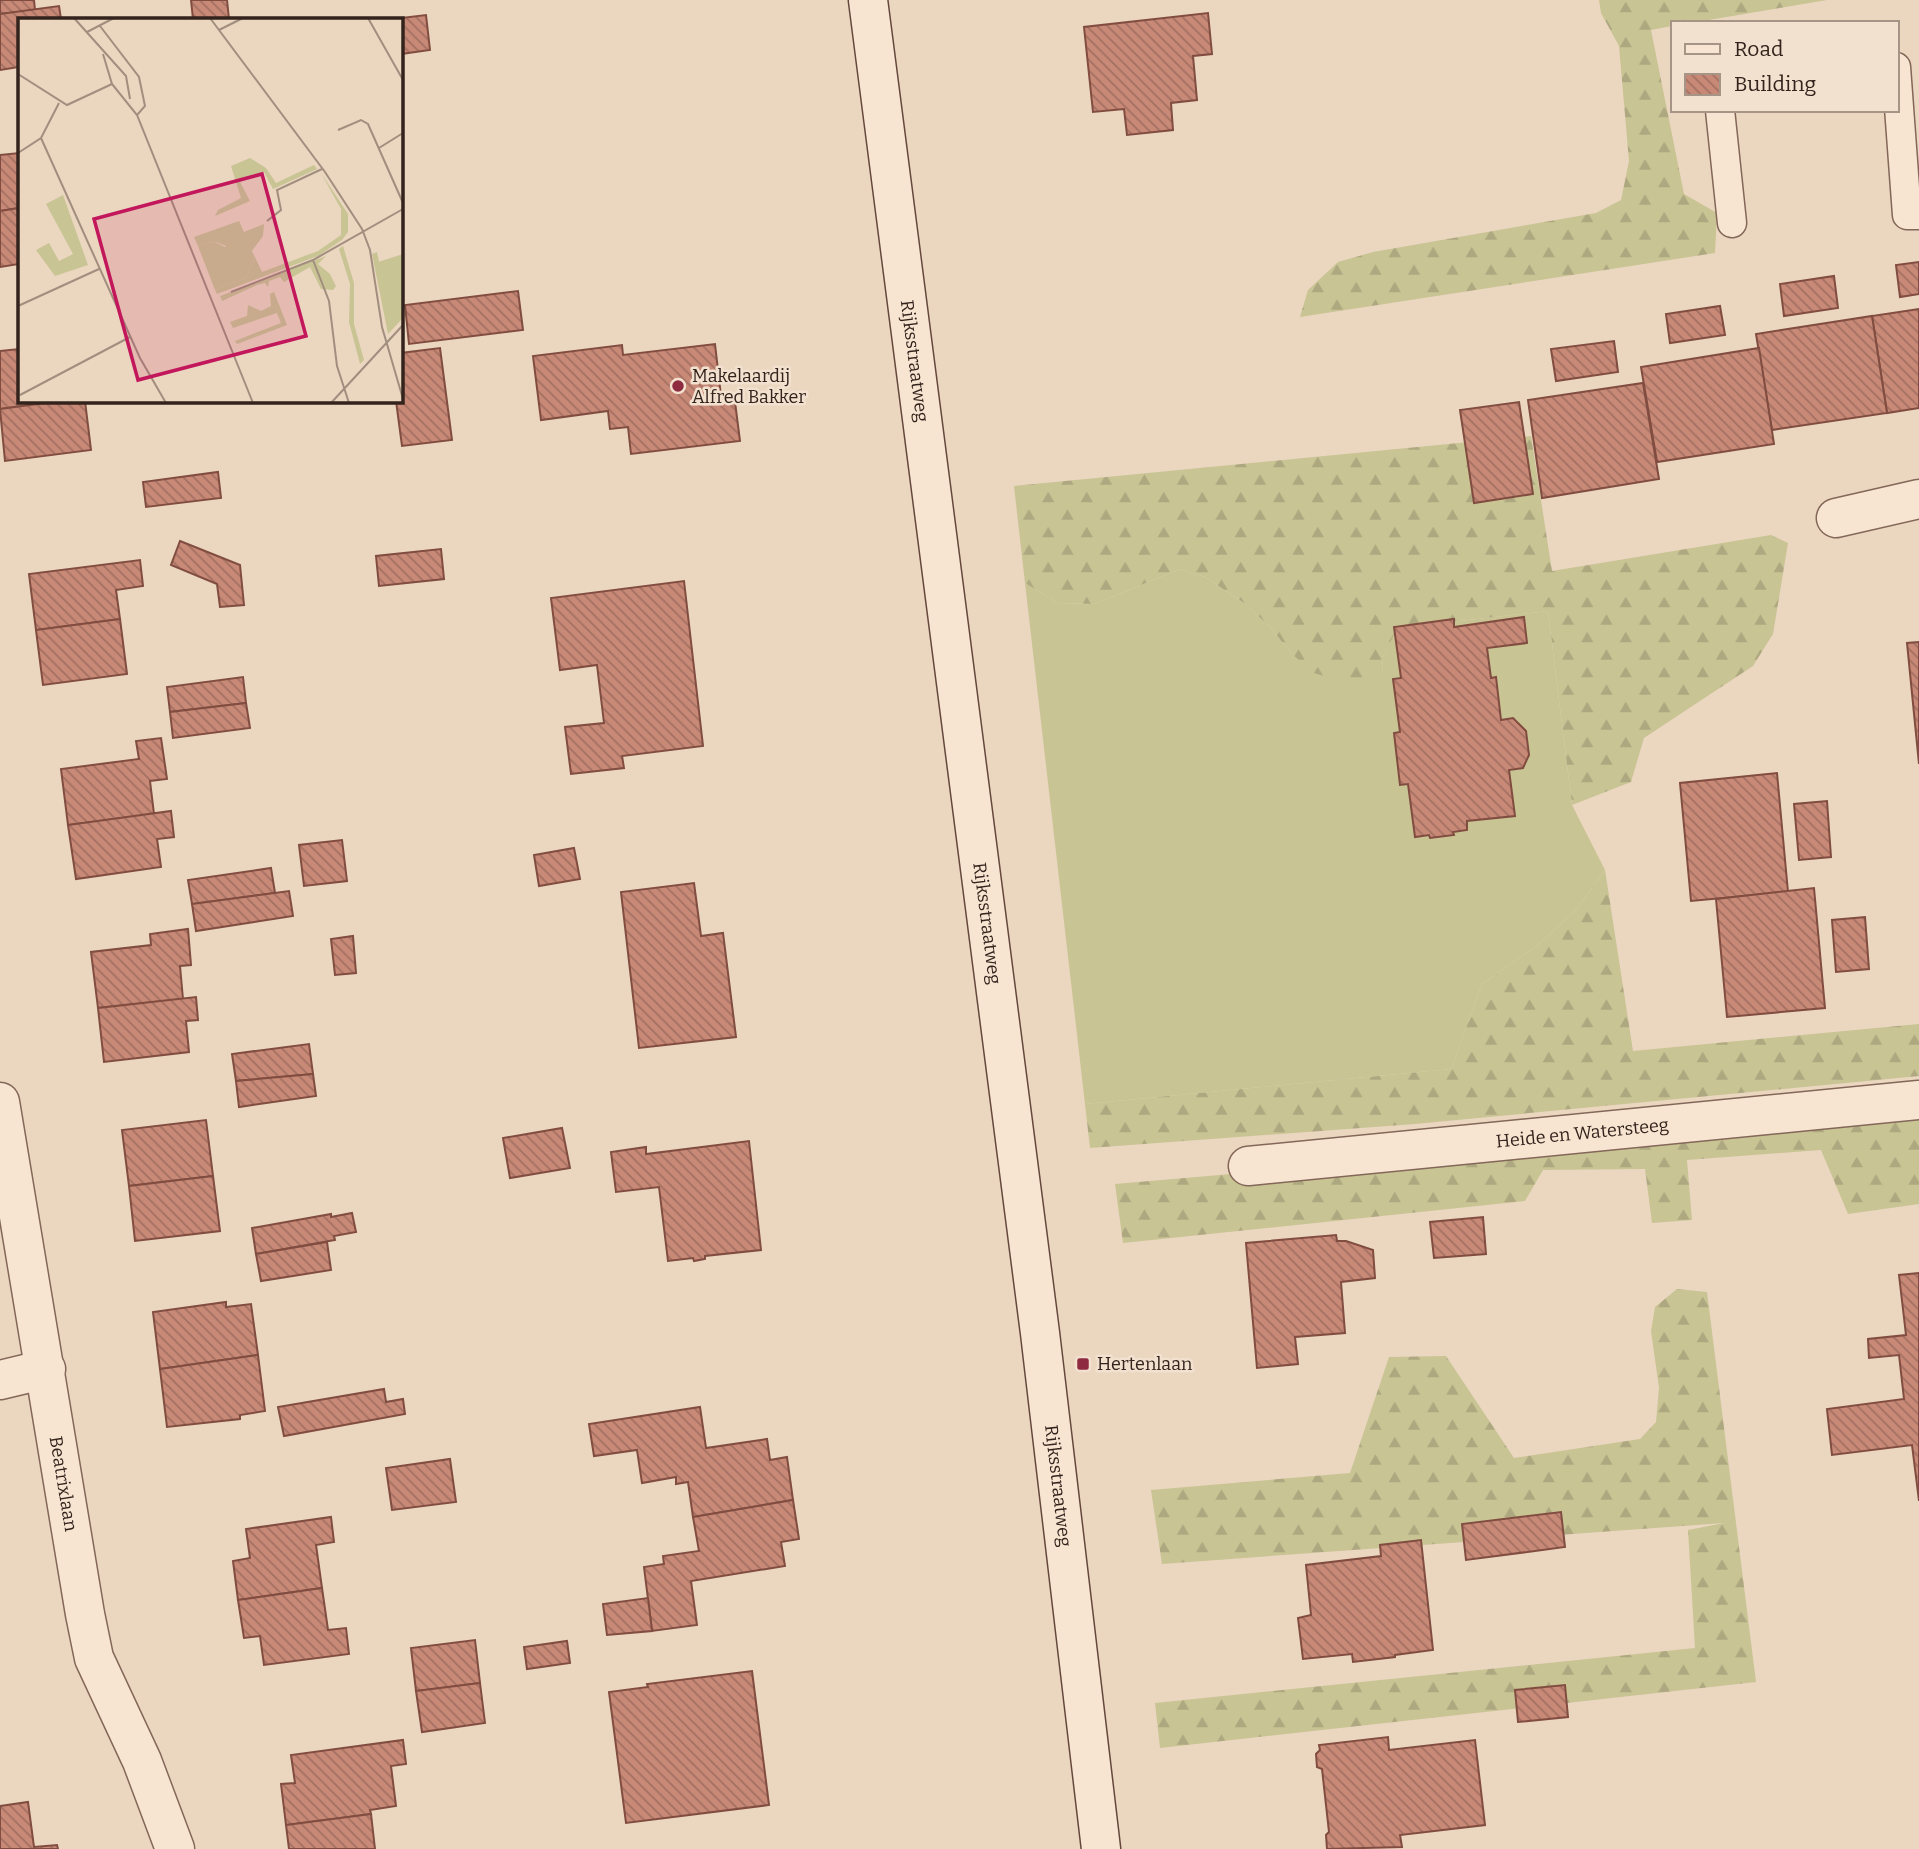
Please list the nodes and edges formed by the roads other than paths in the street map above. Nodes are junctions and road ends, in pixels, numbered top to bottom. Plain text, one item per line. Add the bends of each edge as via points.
1 (868, 0) edge
2 (1898, 94) edge
3 (1720, 112) edge
4 (1919, 215) edge
5 (1732, 223) dead end
6 (1919, 499) edge
7 (1836, 518) dead end
8 (1919, 1100) edge
9 (0, 1102) edge
10 (1248, 1166) dead end
11 (46, 1369) junction
12 (0, 1380) edge
13 (175, 1849) edge
14 (1101, 1849) edge

1 - 14 main road, Rijksstraatweg via 1039,1320
2 - 4 lane via 1907,215
3 - 5 lane
6 - 7 main road
8 - 10 main road, Heide en Watersteeg
9 - 11 main road, Beatrixlaan
11 - 12 main road
11 - 13 main road, Beatrixlaan via 94,1658 142,1761

